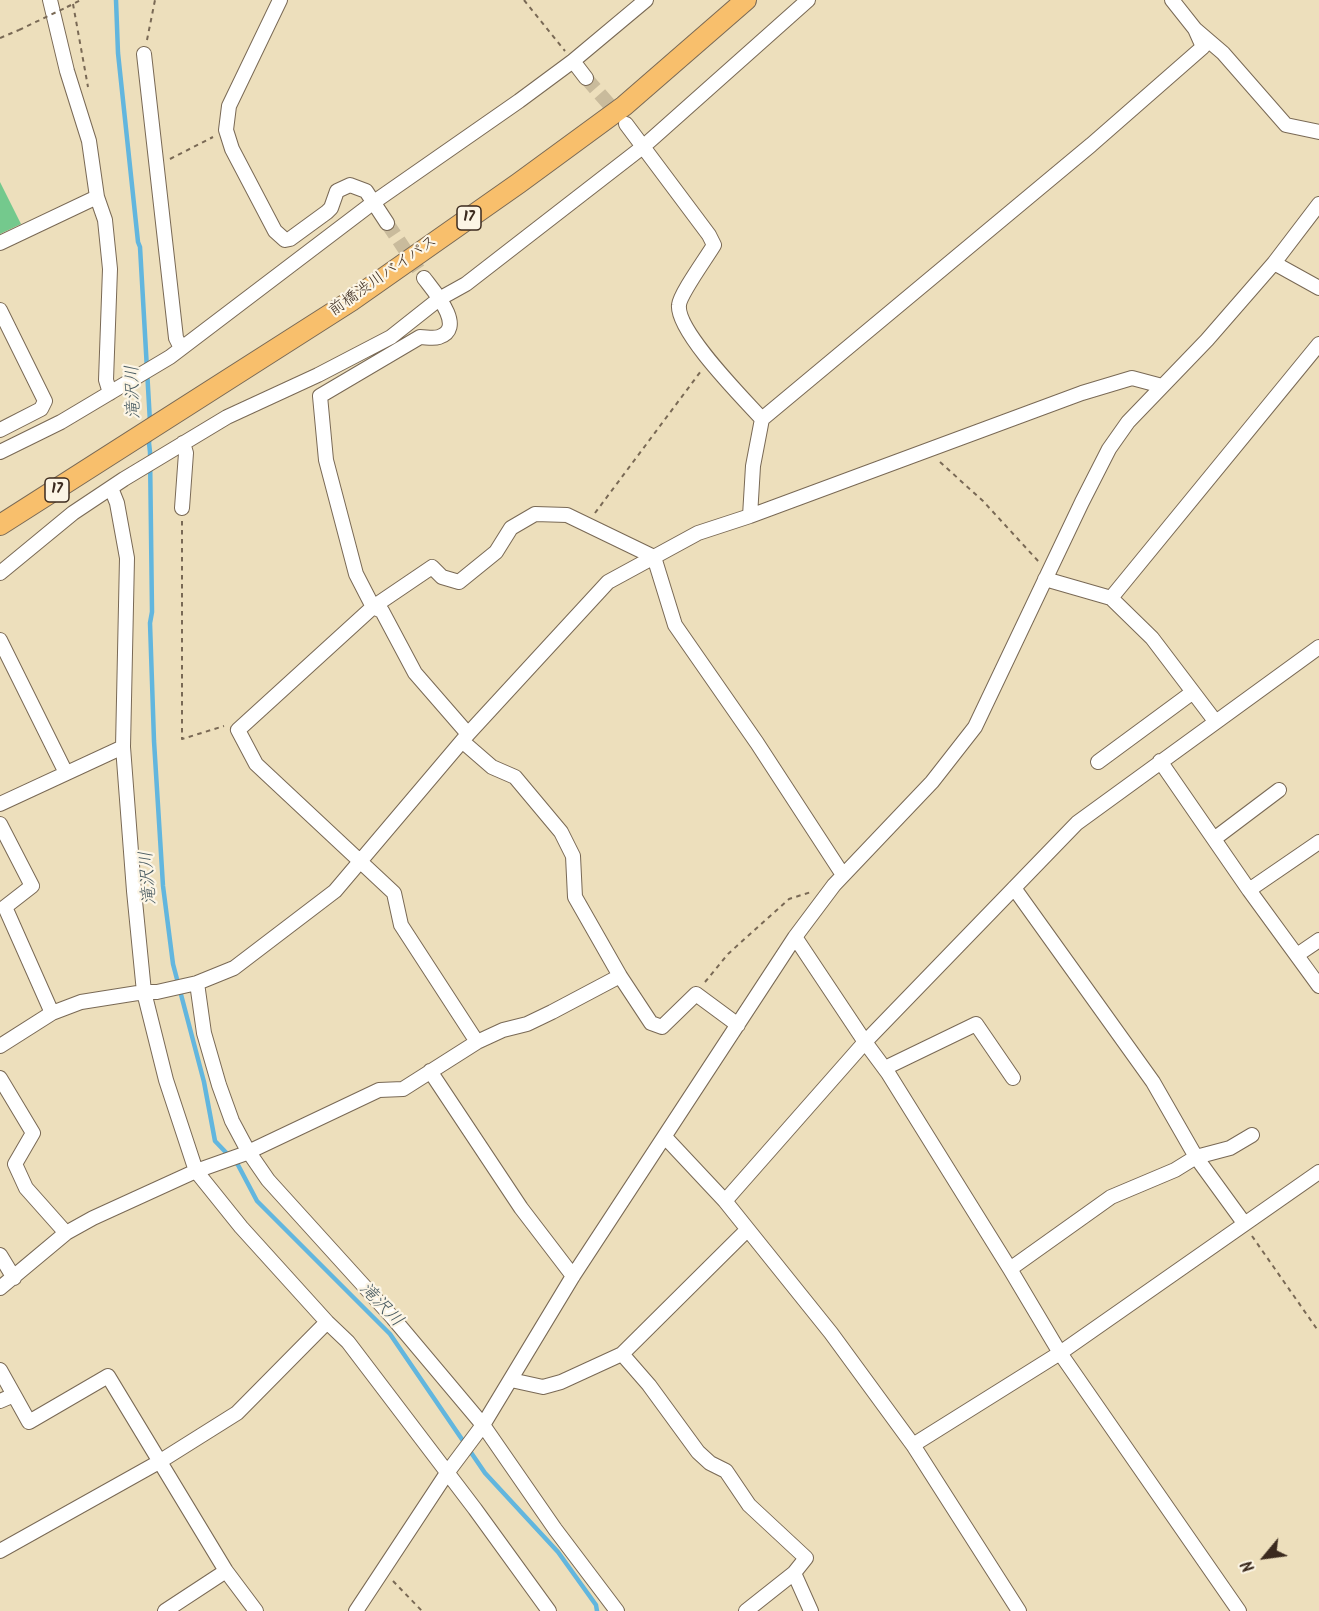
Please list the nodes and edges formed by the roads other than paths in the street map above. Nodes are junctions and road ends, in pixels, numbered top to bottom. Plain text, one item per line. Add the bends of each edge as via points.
1 (50, 0) edge
2 (280, 0) edge
3 (646, 0) edge
4 (746, 0) edge
5 (808, 0) edge
6 (1172, 0) edge
7 (1195, 29) junction
8 (144, 54) road end
9 (573, 61) junction
10 (586, 78) tunnel mouth
11 (626, 124) tunnel mouth
12 (1319, 132) edge
13 (644, 146) junction
14 (98, 197) junction
15 (374, 202) junction
16 (1319, 204) edge
17 (387, 224) tunnel mouth
18 (0, 243) edge
19 (1274, 263) junction
20 (424, 278) tunnel mouth
21 (1319, 288) edge
22 (439, 299) junction
23 (0, 310) edge
24 (1319, 344) edge
25 (176, 352) junction
26 (1162, 386) junction
27 (115, 390) junction
28 (762, 419) junction
29 (0, 430) edge
30 (179, 445) junction
31 (0, 452) edge
32 (111, 488) junction
33 (182, 508) road end
34 (750, 516) junction
35 (0, 525) edge
36 (654, 557) junction
37 (0, 573) edge
38 (1047, 575) junction
39 (1112, 598) junction
40 (372, 607) junction
41 (0, 640) edge
42 (1319, 647) edge
43 (1193, 692) junction
44 (1215, 721) junction
45 (465, 737) junction
46 (123, 747) junction
47 (1160, 761) junction
48 (1098, 762) dead end
49 (66, 773) junction
50 (1280, 790) dead end
51 (0, 804) edge
52 (0, 825) edge
53 (1214, 839) junction
54 (1319, 842) edge
55 (361, 861) junction
56 (838, 880) junction
57 (1014, 888) junction
58 (1250, 890) junction
59 (795, 937) junction
60 (1319, 940) edge
61 (1297, 955) junction
62 (620, 976) junction
63 (193, 983) junction
64 (1319, 986) edge
65 (151, 992) junction
66 (52, 1013) junction
67 (738, 1025) junction
68 (477, 1042) junction
69 (865, 1042) junction
70 (0, 1046) edge
71 (885, 1068) junction
72 (430, 1071) junction
73 (0, 1078) edge
74 (1013, 1078) dead end
75 (1252, 1135) dead end
76 (665, 1137) junction
77 (246, 1152) junction
78 (1196, 1157) junction
79 (196, 1171) junction
80 (1319, 1172) edge
81 (725, 1201) junction
82 (1244, 1223) junction
83 (747, 1230) junction
84 (66, 1233) junction
85 (0, 1255) edge
86 (1010, 1269) junction
87 (573, 1276) junction
88 (14, 1278) junction
89 (0, 1288) edge
90 (327, 1322) junction
91 (1060, 1353) junction
92 (622, 1354) junction
93 (0, 1370) edge
94 (511, 1380) junction
95 (14, 1395) junction
96 (0, 1401) edge
97 (483, 1425) junction
98 (913, 1445) junction
99 (159, 1462) junction
100 (447, 1473) junction
101 (0, 1551) edge
102 (226, 1571) junction
103 (794, 1573) junction
104 (165, 1611) edge
105 (256, 1611) edge
106 (356, 1611) edge
107 (549, 1611) edge
108 (617, 1611) edge
109 (746, 1611) edge
110 (811, 1611) edge
111 (1019, 1611) edge
112 (1239, 1611) edge

1 - 14 street via 89,141
2 - 15 street via 229,106 226,130 232,149 275,231 285,240 327,212 343,187 358,187
3 - 9 street
4 - 35 highway, 前橋渋川バイパス / 17 via 624,106 351,301
5 - 13 street
6 - 7 street
7 - 12 street via 1223,53 1287,125
7 - 28 street via 1203,47 1091,146
8 - 25 street
9 - 10 street
9 - 15 street
11 - 13 street
13 - 22 street via 466,284
13 - 28 street via 714,245 679,302 679,317 709,360
14 - 18 street
14 - 27 street via 105,220 110,269 106,380
15 - 17 street
15 - 25 street
16 - 19 street
19 - 21 street
19 - 26 street via 1208,340
20 - 22 street
22 - 30 street via 391,337 227,417
22 - 40 street via 449,313 450,323 443,335 420,337 320,396 326,460 356,574
23 - 29 street via 45,401 41,409
24 - 39 street
25 - 27 street
26 - 34 street via 1132,378 1082,393
26 - 38 street via 1109,449
27 - 31 street
28 - 34 street via 753,465
30 - 32 street
30 - 33 street via 186,453
32 - 37 street via 73,513
32 - 46 street via 127,558
34 - 36 street via 698,533
36 - 40 street via 567,515 535,514 511,528 496,552 459,582 442,576 432,567
36 - 45 street via 608,582
36 - 56 street via 675,625 757,742
38 - 39 street
38 - 56 street via 975,727 932,782
39 - 43 street via 1152,638
40 - 45 street via 382,611 416,673
40 - 55 street via 238,730 256,764
41 - 49 street
42 - 44 street
43 - 44 street
43 - 48 street
44 - 47 street
45 - 55 street
45 - 62 street via 492,767 514,777 561,832 573,856 575,897
46 - 49 street
46 - 65 street
47 - 53 street
47 - 57 street via 1077,823
49 - 51 street
50 - 53 street
52 - 66 street via 32,886 5,907
53 - 58 street
54 - 58 street
55 - 63 street via 335,891 234,968
55 - 68 street via 394,893 401,925
56 - 59 street
57 - 69 street
57 - 78 street via 1153,1082
58 - 61 street
59 - 67 street
59 - 69 street
60 - 61 street
61 - 64 street
62 - 67 street via 651,1023 662,1027 696,993
62 - 68 street via 527,1024
63 - 65 street
63 - 77 street via 219,1085
65 - 66 street via 81,1002
65 - 79 street via 165,1080
66 - 70 street
67 - 76 street
68 - 72 street
69 - 71 street
69 - 81 street
71 - 74 street via 976,1024
71 - 86 street
72 - 77 street via 403,1089 379,1090
72 - 87 street via 521,1209
73 - 84 street via 33,1134 15,1164 26,1188
75 - 78 street via 1230,1148
76 - 81 street
76 - 87 street
77 - 79 street
77 - 97 street
78 - 82 street
78 - 86 street via 1111,1197
79 - 84 street
79 - 90 street
80 - 82 street
81 - 83 street
82 - 91 street
83 - 92 street
83 - 98 street via 831,1333
84 - 88 street
85 - 88 street
86 - 91 street
87 - 94 street
88 - 89 street
90 - 99 street via 237,1413
90 - 100 street via 348,1342
91 - 98 street
91 - 112 street
92 - 94 street via 543,1387
92 - 103 street via 650,1385 698,1452 726,1471 749,1505 806,1558
93 - 95 street
94 - 97 street
95 - 96 street
95 - 99 street via 29,1422 108,1376
97 - 100 street
97 - 108 street
98 - 111 street
99 - 101 street
99 - 102 street
100 - 106 street
100 - 107 street
102 - 104 street
102 - 105 street
103 - 109 street
103 - 110 street

